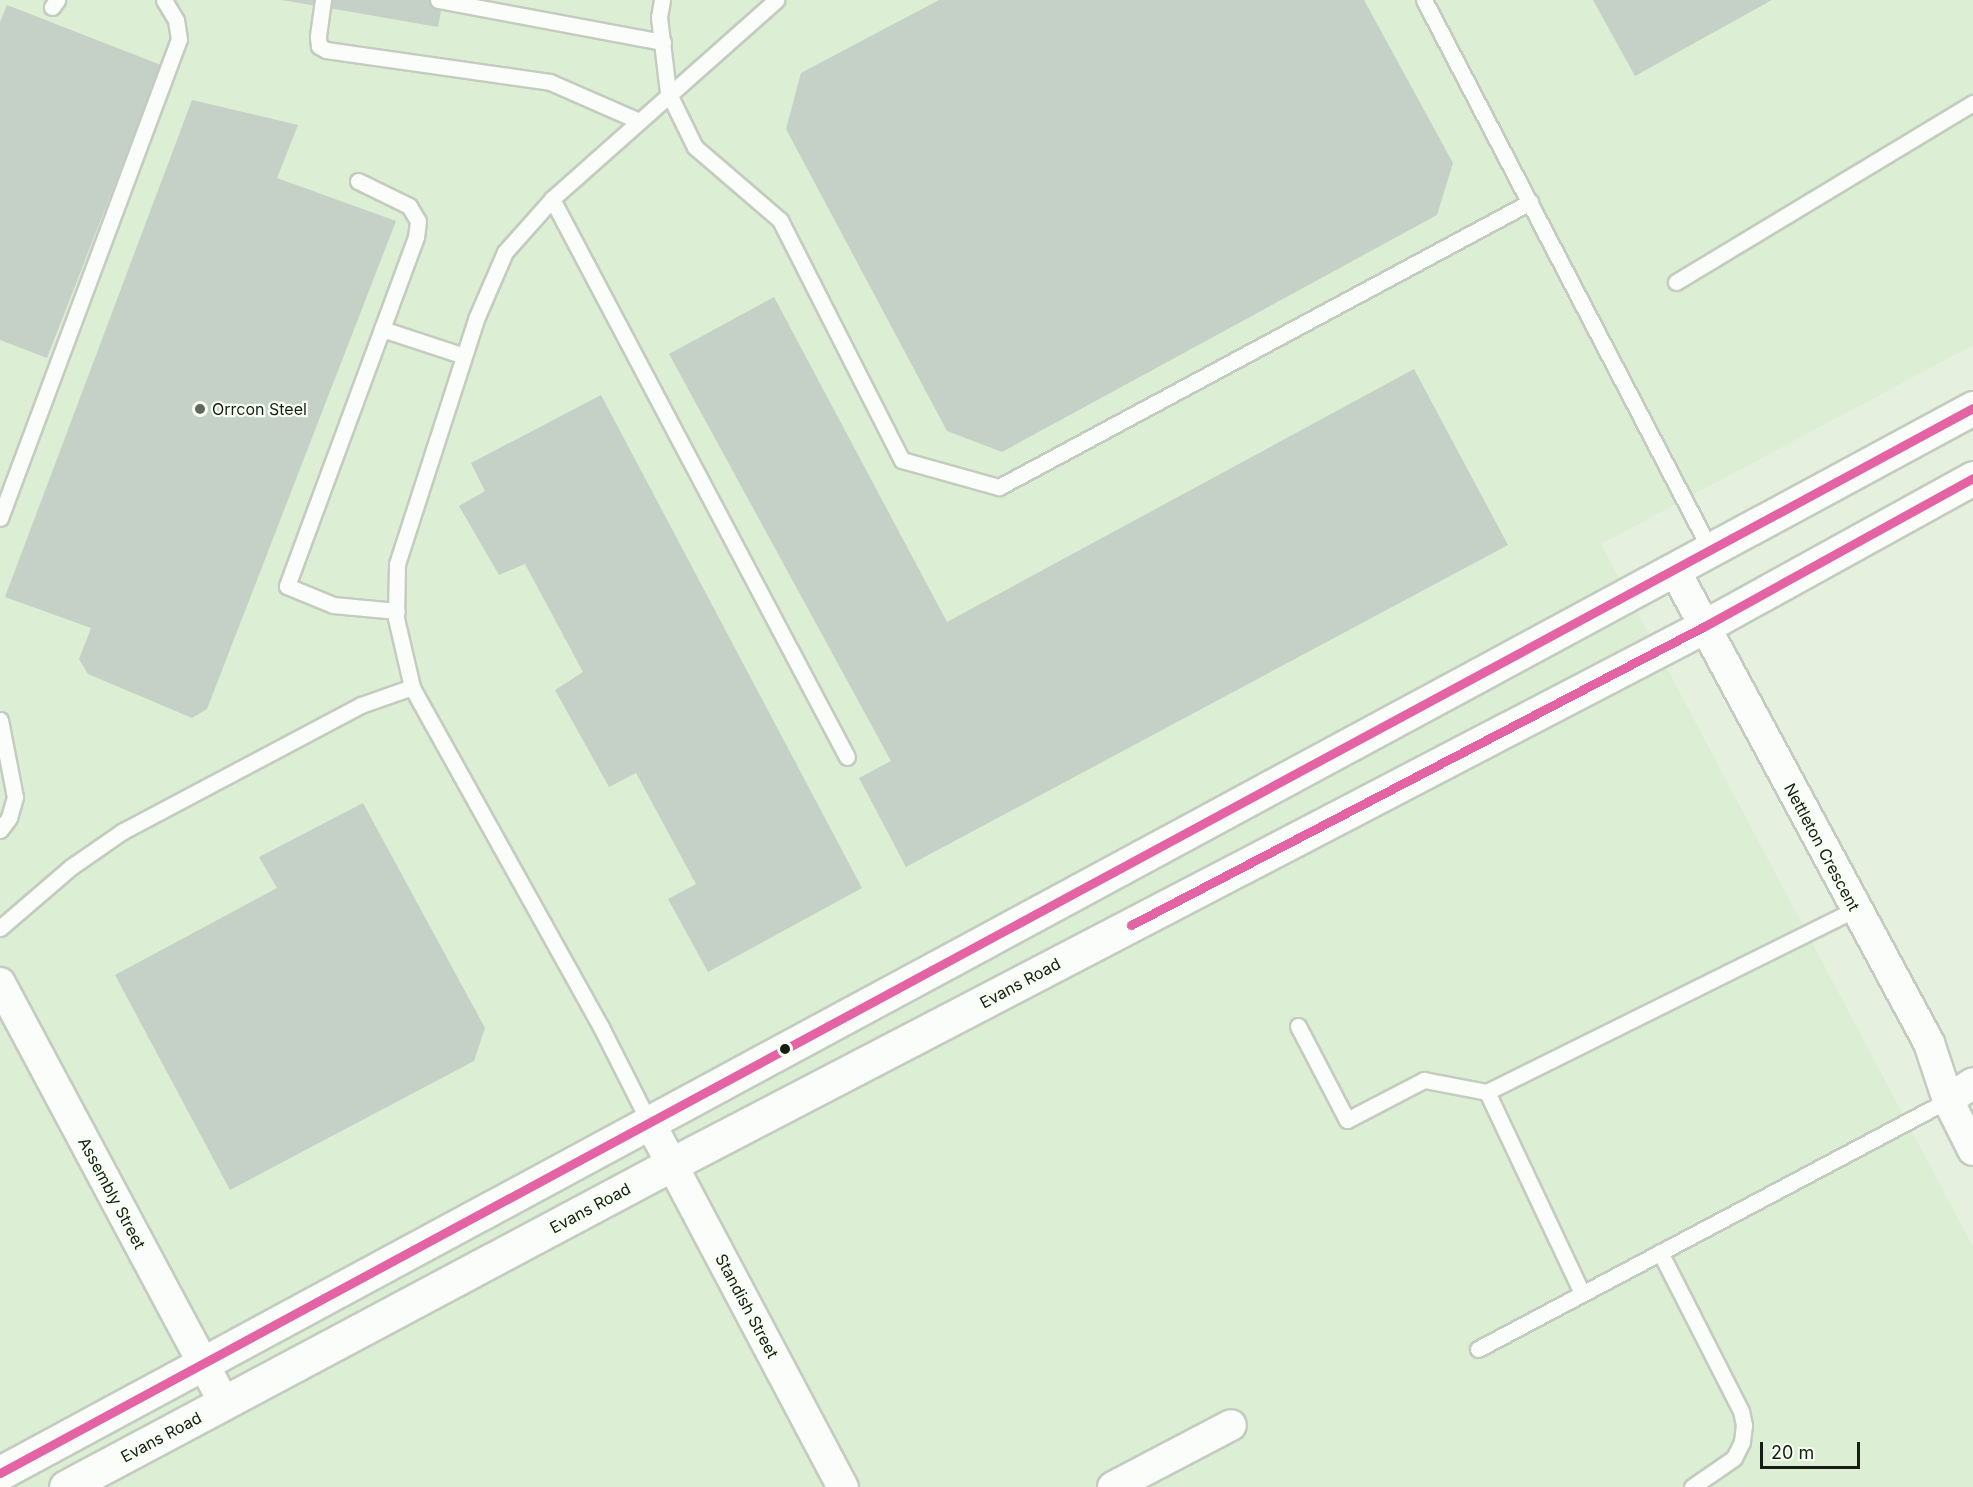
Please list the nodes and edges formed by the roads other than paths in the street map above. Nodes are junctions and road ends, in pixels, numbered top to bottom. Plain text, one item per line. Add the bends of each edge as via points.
1 (165, 0) edge
2 (323, 0) edge
3 (438, 0) edge
4 (662, 0) edge
5 (776, 0) edge
6 (1424, 0) edge
7 (663, 42) junction
8 (668, 92) junction
9 (1973, 103) edge
10 (637, 120) junction
11 (358, 181) dead end
12 (552, 199) junction
13 (1530, 202) junction
14 (1676, 282) dead end
15 (382, 329) junction
16 (464, 356) junction
17 (1973, 408) edge
18 (1973, 478) edge
19 (0, 518) edge
20 (1711, 551) junction
21 (1675, 571) junction
22 (396, 611) junction
23 (1705, 626) junction
24 (412, 687) junction
25 (0, 720) edge
26 (847, 757) dead end
27 (0, 830) edge
28 (1854, 910) junction
29 (0, 928) edge
30 (0, 983) edge
31 (1298, 1026) dead end
32 (1973, 1083) edge
33 (1487, 1092) junction
34 (1948, 1100) junction
35 (651, 1125) junction
36 (1973, 1150) edge
37 (672, 1164) junction
38 (1659, 1252) junction
39 (1582, 1293) junction
40 (1478, 1349) dead end
41 (203, 1364) junction
42 (224, 1403) junction
43 (1232, 1425) dead end
44 (0, 1473) edge
45 (66, 1487) edge
46 (843, 1487) edge
47 (1113, 1487) edge
48 (1692, 1487) edge

1 - 19 lane via 176,20 180,39
2 - 10 lane via 318,37 319,46 326,50 550,82
3 - 7 lane
4 - 7 lane
5 - 8 lane
6 - 13 lane
7 - 8 lane
8 - 10 lane
8 - 13 lane via 695,147 780,220 902,460 999,487
9 - 14 lane
10 - 12 lane
11 - 15 lane via 395,196 409,206 418,221 416,237
12 - 16 lane via 506,252
12 - 26 lane
13 - 20 lane
15 - 16 lane
15 - 22 lane via 287,586 333,606
16 - 22 lane via 397,564
17 - 20 main road
18 - 23 main road, Evans Road
20 - 21 main road
21 - 23 street, Nettleton Crescent
21 - 35 main road
22 - 24 lane
23 - 28 street, Nettleton Crescent
23 - 37 main road, Evans Road
24 - 29 lane via 361,705 123,831 71,867
24 - 35 lane via 601,1027
25 - 27 lane via 15,797 9,818
28 - 33 lane
28 - 34 street, Nettleton Crescent via 1929,1043
30 - 41 street, Assembly Street
31 - 33 lane via 1347,1120 1424,1080
32 - 34 street
33 - 39 lane
34 - 36 street, Nettleton Crescent
34 - 38 lane
35 - 37 street, Standish Street
35 - 41 main road
37 - 42 main road, Evans Road
37 - 46 street, Standish Street
38 - 39 lane
38 - 48 lane via 1744,1425 1742,1442 1734,1458
39 - 40 lane
41 - 42 street, Assembly Street
41 - 44 main road
42 - 45 main road, Evans Road
43 - 47 street

